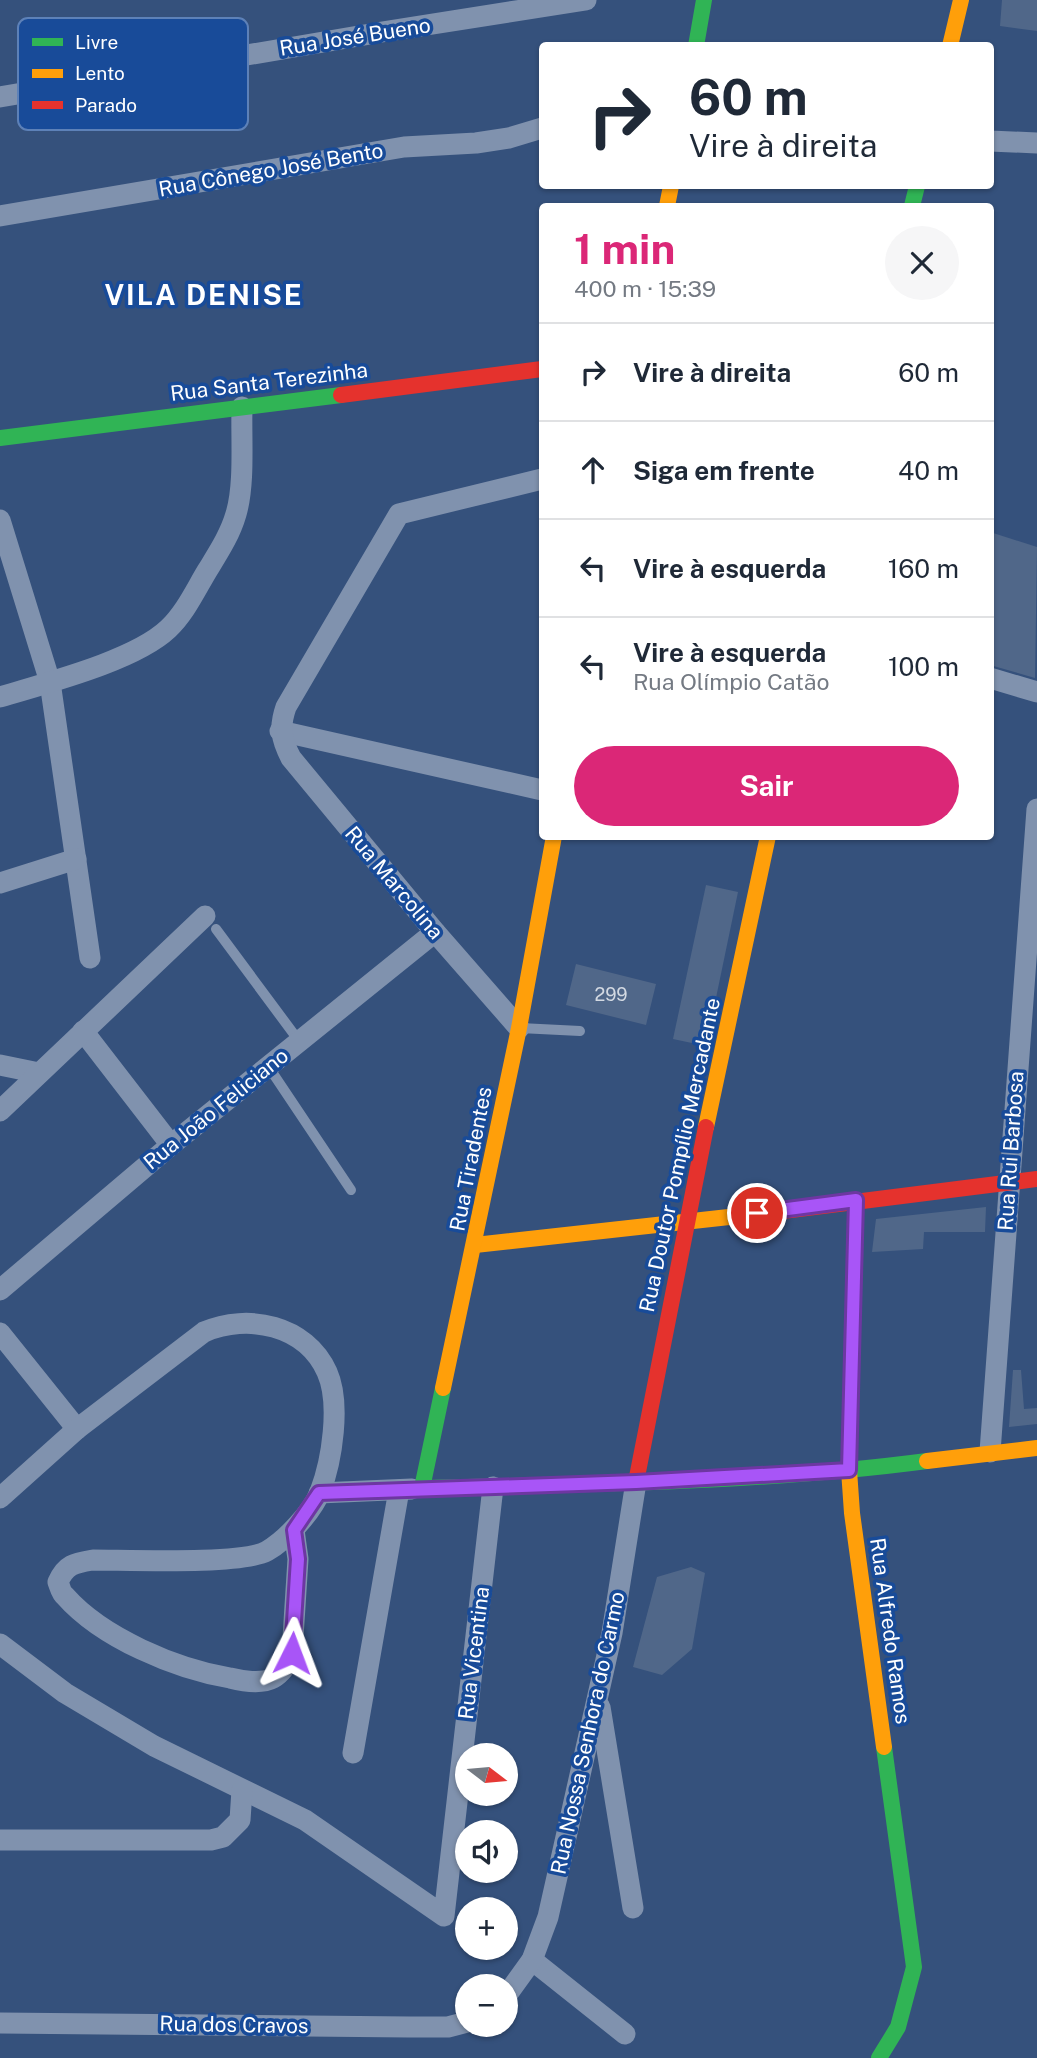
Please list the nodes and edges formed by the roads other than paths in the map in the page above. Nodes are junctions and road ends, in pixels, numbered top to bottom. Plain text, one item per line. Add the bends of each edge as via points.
1 (586, 0) edge
2 (704, 0) edge
3 (961, 0) edge
4 (697, 42) edge
5 (951, 42) edge
6 (248, 55) edge
7 (18, 94) edge
8 (0, 97) edge
9 (539, 129) edge
10 (994, 141) edge
11 (1037, 142) edge
12 (0, 216) edge
13 (539, 369) edge
14 (242, 407) junction
15 (0, 438) edge
16 (539, 480) edge
17 (0, 520) edge
18 (5, 560) edge
19 (994, 679) edge
20 (50, 682) junction
21 (1037, 692) edge
22 (0, 697) edge
23 (280, 731) junction
24 (539, 789) edge
25 (1037, 808) edge
26 (553, 840) edge
27 (767, 840) edge
28 (76, 859) junction
29 (0, 883) edge
30 (211, 922) joint
31 (435, 932) junction
32 (90, 958) dead end
33 (519, 1028) junction
34 (83, 1031) junction
35 (580, 1031) dead end
36 (299, 1041) junction
37 (0, 1065) edge
38 (268, 1066) junction
39 (39, 1073) junction
40 (0, 1111) edge
41 (171, 1145) junction
42 (1037, 1179) edge
43 (1008, 1183) junction
44 (351, 1190) dead end
45 (856, 1200) junction
46 (686, 1223) junction
47 (475, 1245) junction
48 (0, 1290) edge
49 (0, 1334) edge
50 (78, 1429) junction
51 (1037, 1448) edge
52 (990, 1452) junction
53 (849, 1470) junction
54 (636, 1482) junction
55 (493, 1487) junction
56 (422, 1488) junction
57 (399, 1490) junction
58 (319, 1493) junction
59 (0, 1499) edge
60 (294, 1530) junction
61 (0, 1644) edge
62 (598, 1695) junction
63 (353, 1753) dead end
64 (242, 1790) junction
65 (4, 1838) edge
66 (633, 1908) dead end
67 (526, 1969) junction
68 (518, 1980) edge
69 (0, 2023) edge
70 (455, 2025) edge
71 (625, 2034) dead end
72 (879, 2058) edge

1 - 6 street, Rua José Bueno
2 - 4 main road
3 - 5 main road
7 - 8 street, Rua José Bueno
9 - 12 street, Rua Cônego José Bento via 509,138 404,147
10 - 11 street
13 - 14 main road, Rua Santa Terezinha
14 - 15 main road, Rua Santa Terezinha
14 - 20 street via 237,513 181,614 155,640
16 - 23 street via 399,514 286,707
17 - 18 street
18 - 20 street
19 - 21 street
20 - 22 street
20 - 28 street
23 - 24 street
23 - 31 street, Rua Marcolina via 291,758
25 - 43 street, Rua Rui Barbosa
26 - 33 main road, Rua Tiradentes
27 - 46 main road, Rua Doutor Pompílio Mercadante
28 - 29 street
28 - 32 street
30 - 34 street
30 - 36 lane
31 - 33 street, Rua Marcolina
31 - 36 street, Rua João Feliciano
33 - 35 lane
33 - 47 main road, Rua Tiradentes
34 - 39 street
34 - 41 street
36 - 38 street, Rua João Feliciano
37 - 39 street
38 - 41 street, Rua João Feliciano
38 - 44 lane
39 - 40 street
41 - 48 street, Rua João Feliciano
42 - 43 main road
43 - 45 main road
43 - 52 street, Rua Rui Barbosa
45 - 46 main road
45 - 53 main road, Rua Alfredo Ramos
46 - 47 main road
46 - 54 main road, Rua Doutor Pompílio Mercadante
47 - 56 main road, Rua Tiradentes
49 - 50 street
50 - 58 street via 204,1332 221,1325 264,1323 300,1340 327,1372 335,1418
50 - 59 street
51 - 52 main road
52 - 53 main road
53 - 54 main road
53 - 72 main road, Rua Alfredo Ramos via 914,1967 895,2035
54 - 55 main road
54 - 62 street, Rua Nossa Senhora do Carmo
55 - 56 main road
55 - 64 street, Rua Vicentina via 444,1916 304,1820
56 - 57 street
57 - 58 street
57 - 63 street
58 - 60 street
60 - 60 street via 266,1552 237,1558 71,1563 58,1582 63,1595 100,1626 148,1653 207,1675 246,1681 271,1679 286,1666 292,1653 298,1559
61 - 64 street via 65,1693 154,1746
62 - 66 street
62 - 67 street, Rua Nossa Senhora do Carmo via 548,1917
64 - 65 street via 240,1820 223,1837 211,1840
67 - 68 street
67 - 71 street
69 - 70 street, Rua dos Cravos

